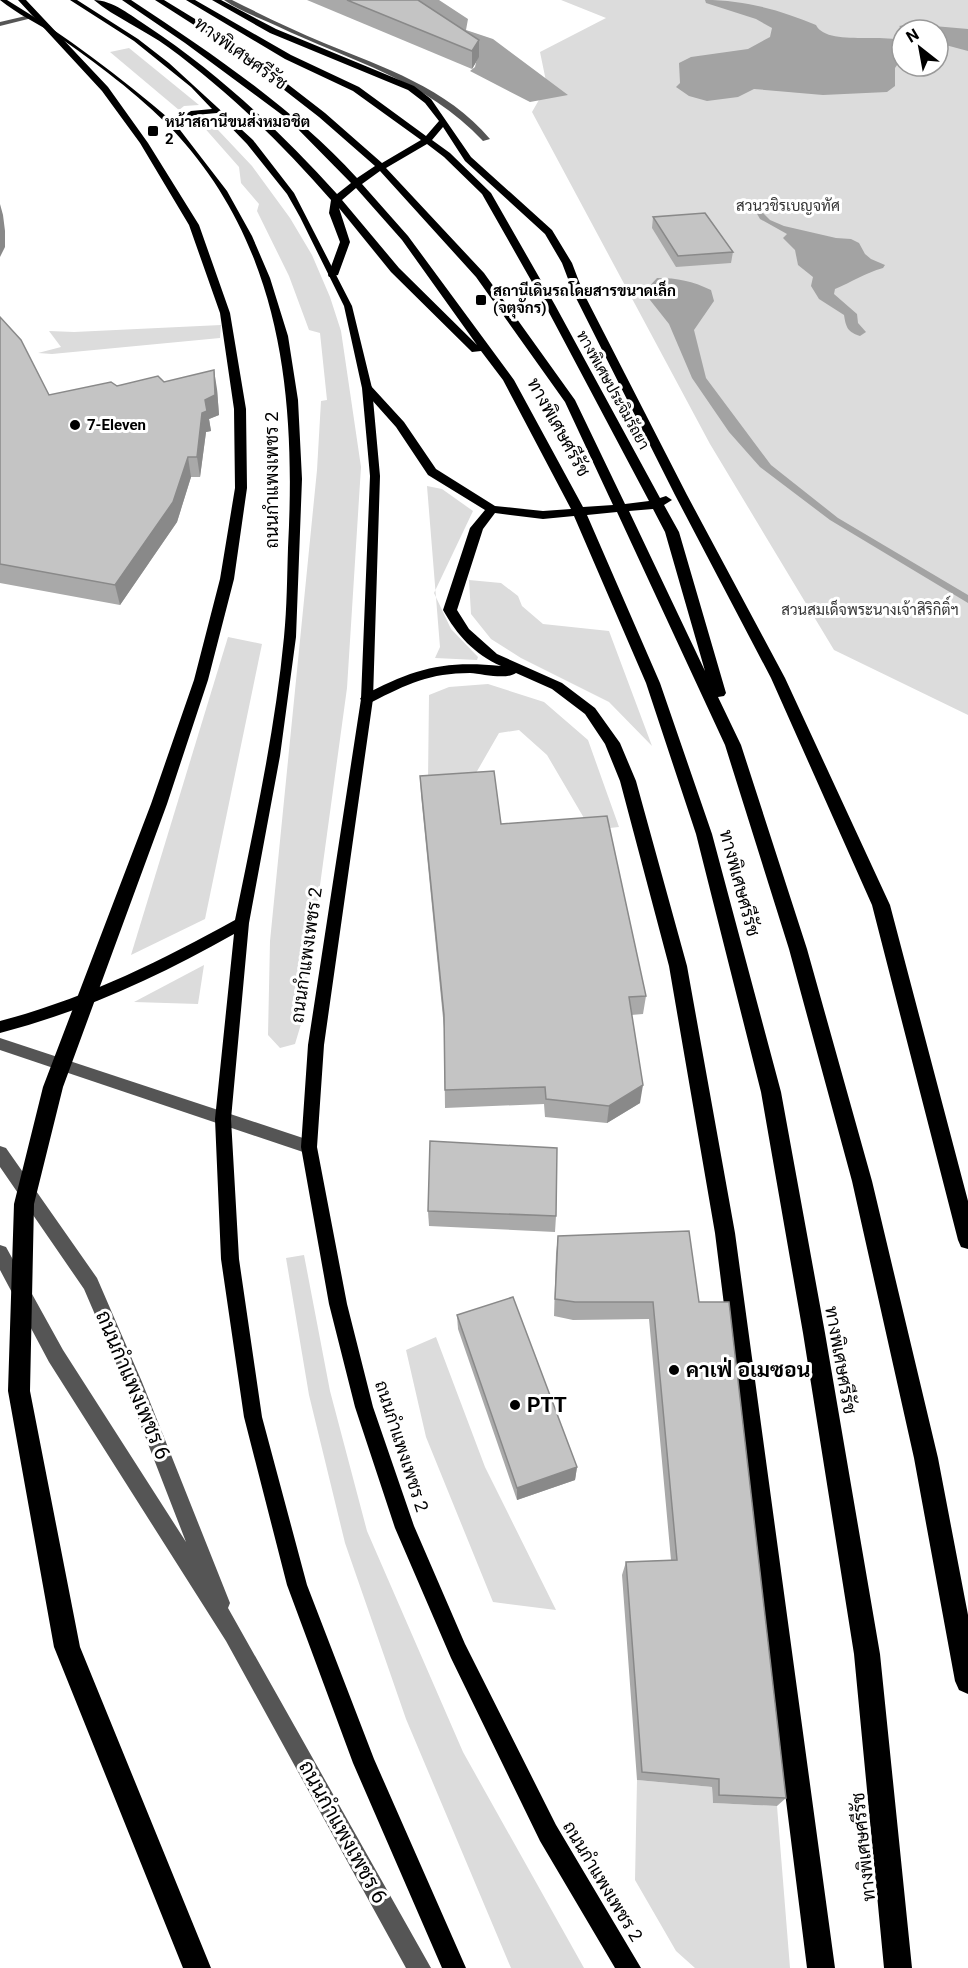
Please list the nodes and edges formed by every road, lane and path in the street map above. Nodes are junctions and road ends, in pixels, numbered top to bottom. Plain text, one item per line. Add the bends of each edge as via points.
1 (3, 0) edge
2 (73, 0) edge
3 (98, 0) edge
4 (126, 0) edge
5 (159, 0) edge
6 (190, 0) edge
7 (216, 0) edge
8 (226, 0) edge
9 (16, 7) edge
10 (30, 17) junction
11 (0, 24) edge
12 (218, 111) junction
13 (443, 121) junction
14 (173, 126) junction
15 (486, 139) dead end
16 (333, 275) junction
17 (508, 380) junction
18 (367, 388) junction
19 (681, 495) junction
20 (492, 509) junction
21 (529, 675) junction
22 (367, 699) junction
23 (733, 744) junction
24 (242, 923) junction
25 (0, 1027) edge
26 (0, 1044) edge
27 (223, 1119) junction
28 (309, 1147) junction
29 (0, 1153) edge
30 (968, 1240) edge
31 (0, 1253) edge
32 (233, 1634) junction
33 (968, 1681) edge
34 (197, 1968) edge
35 (419, 1968) edge
36 (454, 1968) edge
37 (628, 1968) edge
38 (821, 1968) edge
39 (898, 1968) edge

1 - 9 main road, ถนนกำแพงเพชร 2
2 - 12 main road, ถนนกำแพงเพชร 2 via 167,64
3 - 17 highway via 161,39 243,105 293,153 427,303
4 - 17 highway, ทางพิเศษศรีรัช via 292,118 405,238
5 - 23 highway, ทางพิเศษศรีรัช via 233,46 322,115 378,164 480,275 571,402
6 - 23 highway, ทางพิเศษประจิมรัถยา via 288,57 357,90 447,155 486,193 672,532
7 - 13 highway via 273,31 411,88 428,101
8 - 15 street via 418,84 443,100
9 - 10 main road, ถนนกำแพงเพชร 2
9 - 34 highway via 105,89 144,143 194,225 225,313 240,409 241,488 226,579 201,680 53,1087 24,1204 23,1239 19,1391 68,1647
10 - 11 street
10 - 14 main road, ถนนกำแพงเพชร 2 via 115,75
12 - 14 main road via 188,113
12 - 16 main road, ถนนกำแพงเพชร 2 via 250,142 290,193
13 - 16 highway via 431,138 415,150 388,162 335,201 334,213 345,242
13 - 19 highway via 468,159 549,232
14 - 24 main road, ถนนกำแพงเพชร 2 via 223,191 248,236 266,278 283,336 293,400 297,479 290,637 274,756
16 - 18 main road, ถนนกำแพงเพชร 2 via 348,306
17 - 39 highway, ทางพิเศษศรีรัช via 572,496 653,683 704,834 771,1092 867,1654
18 - 20 highway via 400,425 432,472
18 - 22 main road, ถนนกำแพงเพชร 2 via 375,476
19 - 20 highway via 652,505 543,515
19 - 30 highway via 778,678 881,905
20 - 21 highway via 477,528 450,610 463,632 492,657
21 - 22 highway via 453,668 414,676
21 - 38 highway via 557,686 590,711 612,743 628,781 678,966 725,1233
22 - 28 main road, ถนนกำแพงเพชร 2 via 316,1045
23 - 33 highway, ทางพิเศษศรีรัช via 798,949 862,1181 926,1458
24 - 25 main road via 120,986 58,1011
24 - 27 main road, ถนนกำแพงเพชร 2
26 - 27 street
27 - 28 street
27 - 36 main road, ถนนกำแพงเพชร 2 via 230,1259 253,1417 297,1585 364,1763
28 - 37 main road, ถนนกำแพงเพชร 2 via 341,1315 364,1407 405,1528 458,1651 548,1833
29 - 32 street, ถนนกำแพงเพชร 6 via 91,1284
31 - 32 street, ถนนกำแพงเพชร 6 via 56,1356
32 - 35 street, ถนนกำแพงเพชร 6

